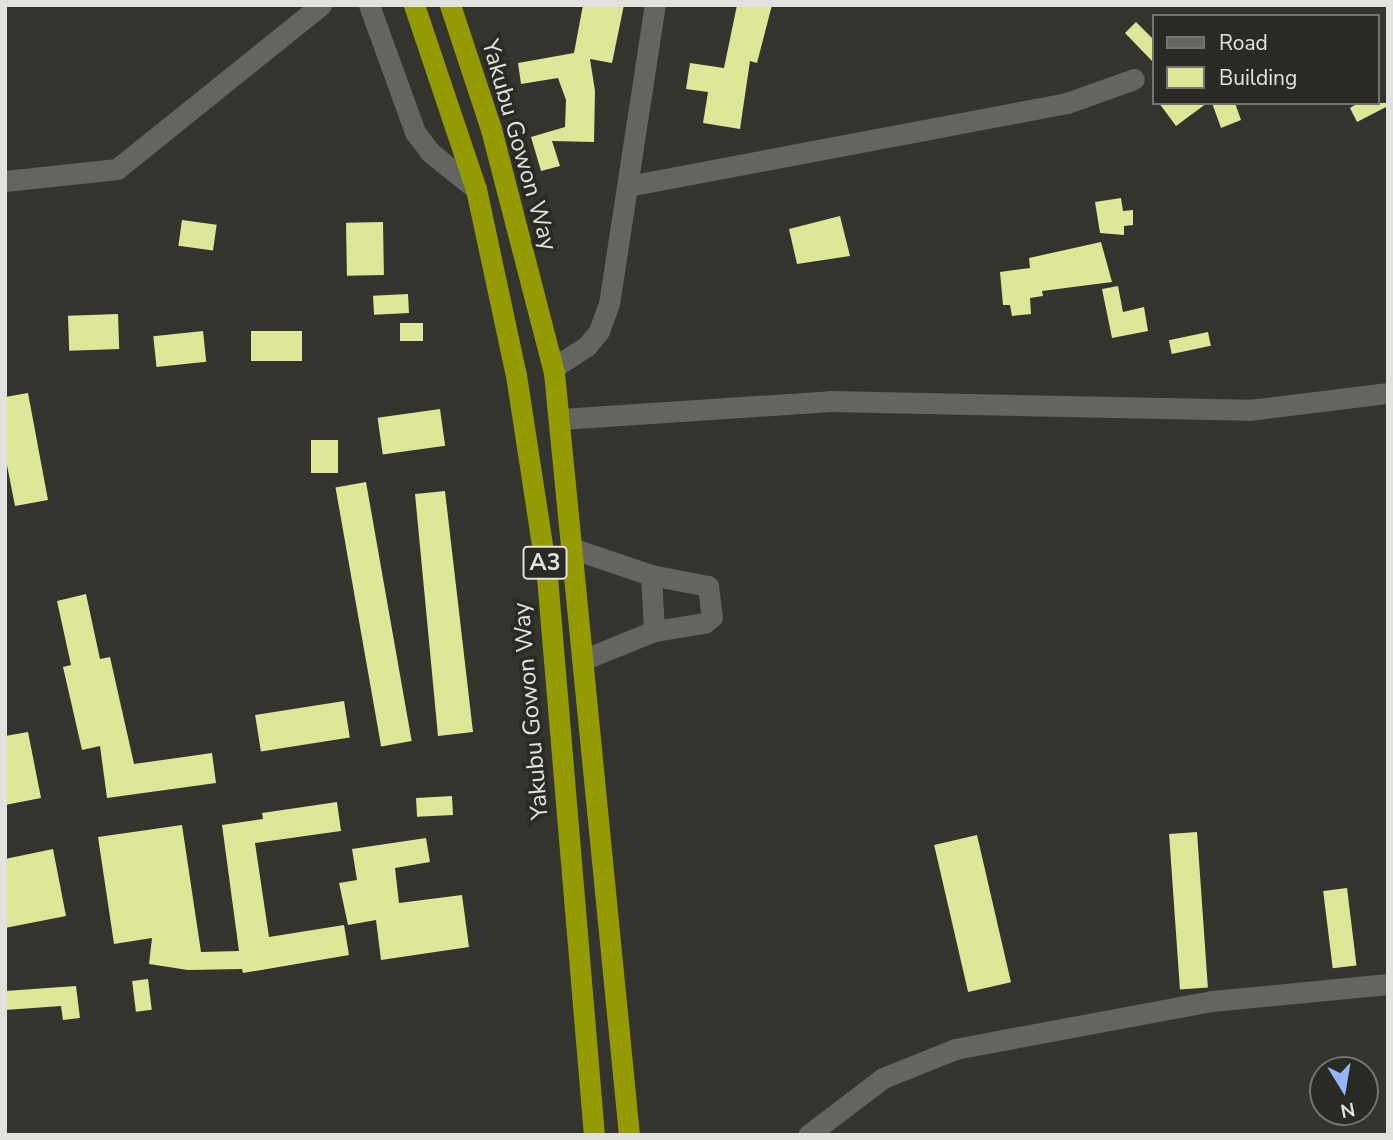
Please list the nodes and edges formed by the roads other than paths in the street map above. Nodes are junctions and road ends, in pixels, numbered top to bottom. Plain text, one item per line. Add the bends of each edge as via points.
1 (321, 5) edge
2 (369, 5) edge
3 (414, 5) edge
4 (450, 5) edge
5 (655, 5) edge
6 (1134, 79) dead end
7 (5, 181) edge
8 (628, 186) junction
9 (476, 189) junction
10 (553, 368) junction
11 (1388, 393) edge
12 (561, 419) junction
13 (574, 549) junction
14 (651, 575) junction
15 (654, 631) junction
16 (585, 659) junction
17 (1388, 984) edge
18 (624, 1080) junction
19 (589, 1085) junction
20 (594, 1135) edge
21 (629, 1135) edge
22 (808, 1135) edge

1 - 7 street via 117,169
2 - 9 street via 415,132 431,153
3 - 9 highway, Yakubu Gowon Way / A3
4 - 10 highway, Yakubu Gowon Way / A3 via 491,129
5 - 8 street
6 - 8 street via 1067,103
8 - 10 street via 609,304 599,331 587,346
9 - 19 highway, Yakubu Gowon Way / A3 via 511,347 547,578
10 - 12 highway, Yakubu Gowon Way / A3
11 - 12 street via 1248,411 830,401
12 - 13 highway, Yakubu Gowon Way / A3
13 - 14 street
13 - 16 highway, Yakubu Gowon Way / A3
14 - 15 street
14 - 15 street via 708,586 712,617 704,623
15 - 16 street
16 - 18 highway, Yakubu Gowon Way / A3
17 - 22 street via 1212,1001 955,1049 883,1078
18 - 19 highway
18 - 21 highway, Yakubu Gowon Way / A3
19 - 20 highway, Yakubu Gowon Way / A3

